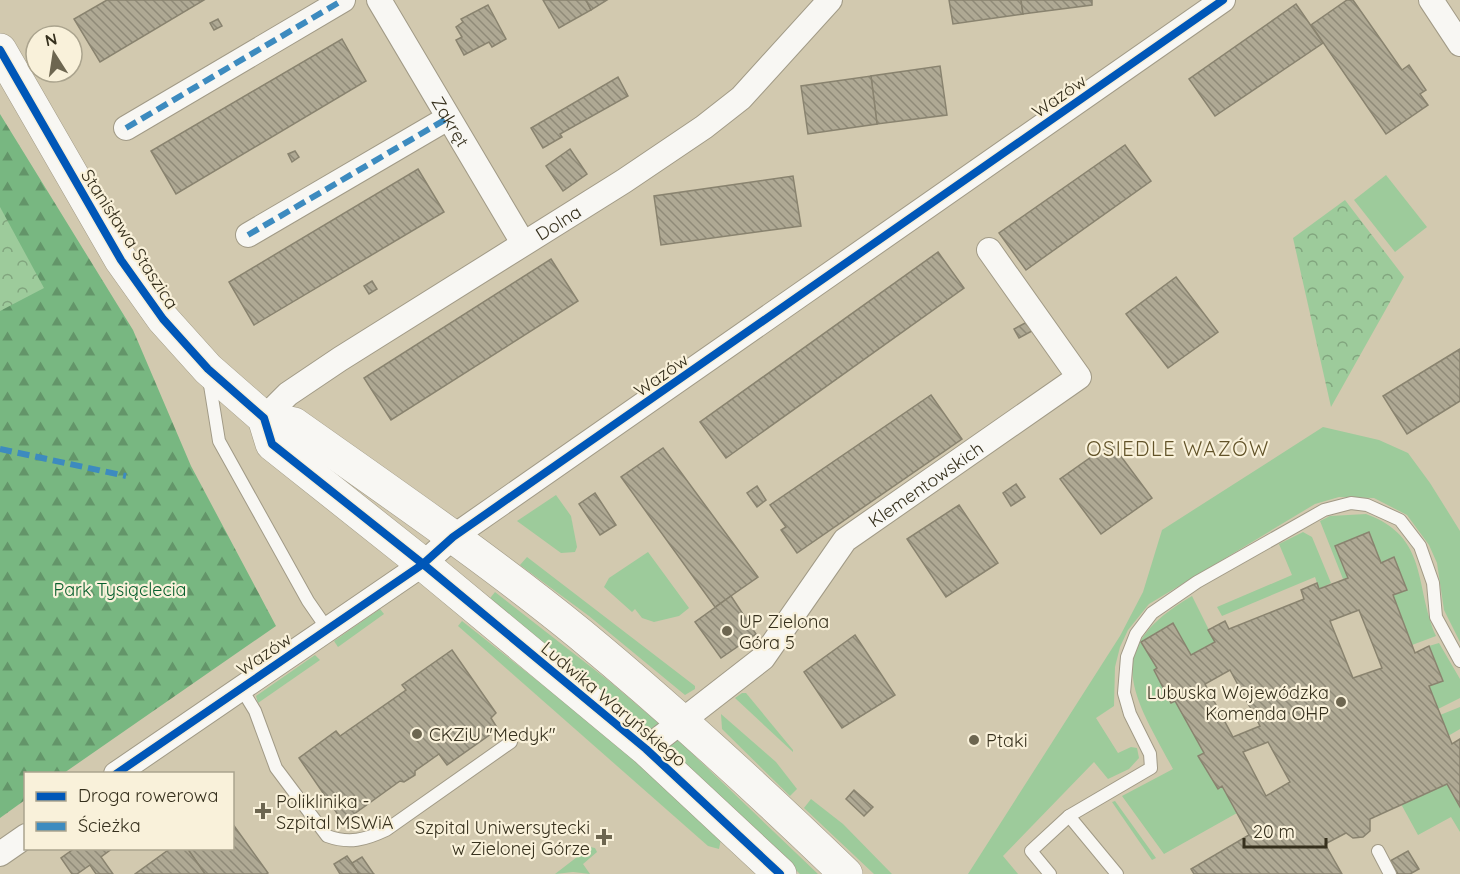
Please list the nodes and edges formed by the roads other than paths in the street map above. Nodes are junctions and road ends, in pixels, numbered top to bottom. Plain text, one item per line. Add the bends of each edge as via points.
1 (343, 0) edge
2 (379, 0) edge
3 (830, 0) edge
4 (1223, 0) edge
5 (1431, 0) edge
6 (1460, 44) edge
7 (0, 50) edge
8 (448, 118) junction
9 (126, 128) dead end
10 (248, 235) dead end
11 (523, 243) junction
12 (989, 250) dead end
13 (208, 369) junction
14 (264, 418) junction
15 (453, 537) junction
16 (423, 564) junction
17 (328, 630) junction
18 (1460, 661) edge
19 (241, 688) junction
20 (683, 721) junction
21 (511, 742) dead end
22 (646, 749) junction
23 (119, 772) edge
24 (1069, 816) junction
25 (24, 837) edge
26 (1378, 851) dead end
27 (0, 854) edge
28 (780, 874) edge
29 (846, 874) edge
30 (1050, 874) edge
31 (1117, 874) edge
32 (1390, 874) edge

1 - 9 street
2 - 8 street, Zakręt
3 - 11 street, Dolna via 741,98 624,181
4 - 15 street, Wazów
5 - 6 street
7 - 13 street, Stanisława Staszica via 121,260 163,319
8 - 10 street
8 - 11 street, Zakręt
11 - 14 street, Dolna via 288,394
12 - 20 street, Klementowskich via 1079,377 845,540 763,658
13 - 14 street, Stanisława Staszica
13 - 17 lane via 219,441
14 - 15 street, Stanisława Staszica via 294,424
14 - 16 street, Stanisława Staszica via 273,444
15 - 16 street, Wazów
15 - 20 street, Ludwika Waryńskiego via 578,632
16 - 17 street, Wazów
16 - 22 street, Ludwika Waryńskiego
17 - 19 street, Wazów
18 - 24 lane via 1436,617 1433,583 1420,546 1400,520 1367,505 1351,503 1324,510 1197,582 1152,613 1136,634 1127,657 1124,693 1150,754 1151,768
19 - 21 lane via 255,711 276,768 327,836 340,841 369,838 386,830
19 - 23 street, Wazów
20 - 22 street
20 - 29 street, Ludwika Waryńskiego
22 - 28 street, Ludwika Waryńskiego
24 - 30 lane via 1031,851
24 - 31 lane
25 - 27 street
26 - 32 lane

